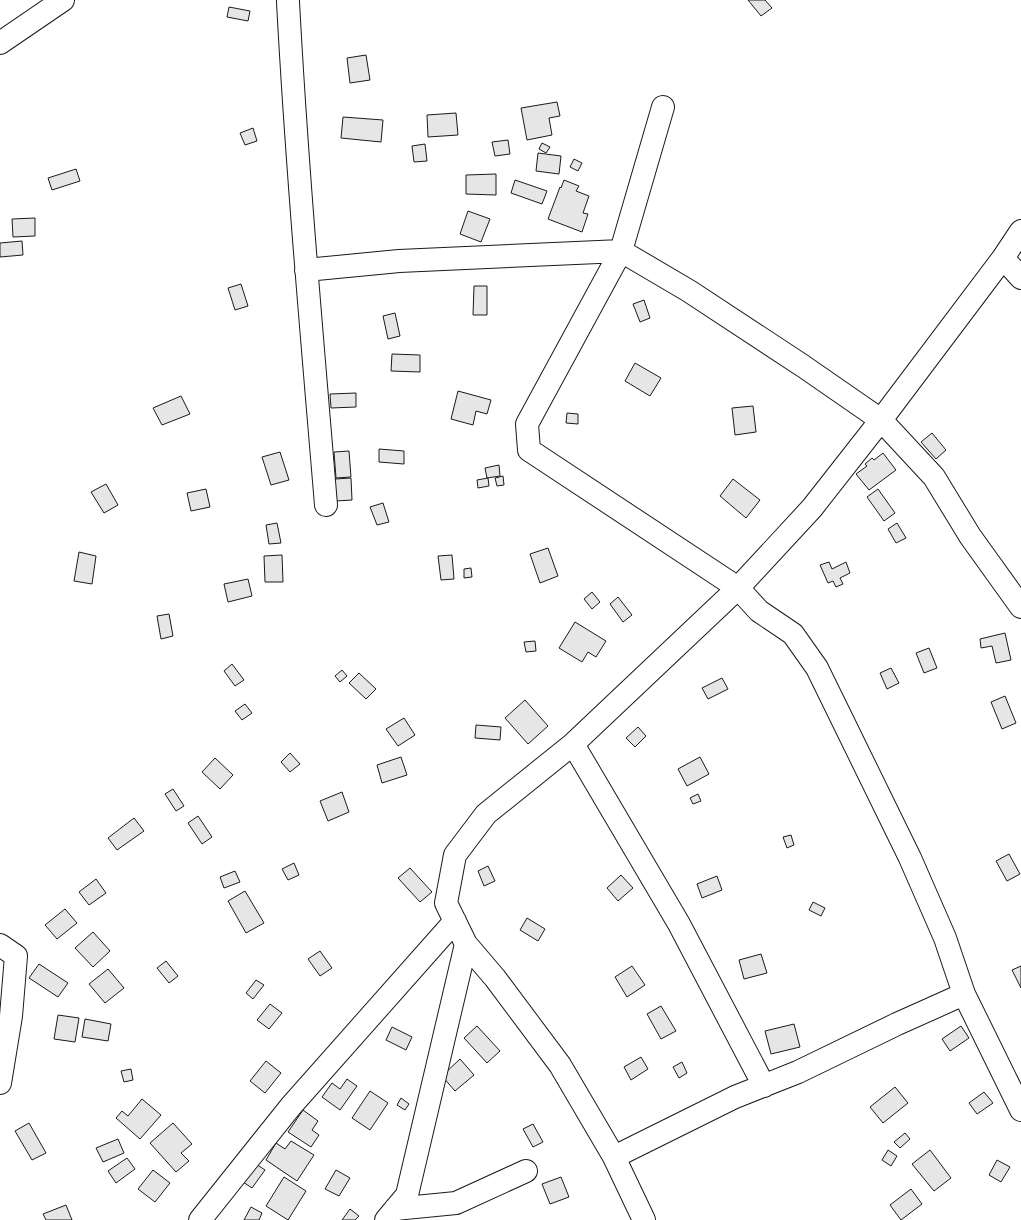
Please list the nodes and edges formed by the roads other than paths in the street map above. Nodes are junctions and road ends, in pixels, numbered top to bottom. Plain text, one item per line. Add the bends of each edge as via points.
1 (63, 0) edge
2 (288, 2) dead end
3 (0, 43) edge
4 (663, 107) dead end
5 (1021, 231) edge
6 (621, 251) junction
7 (1003, 258) junction
8 (306, 270) junction
9 (1021, 278) edge
10 (881, 420) junction
11 (326, 505) dead end
12 (738, 588) junction
13 (1021, 607) edge
14 (573, 744) junction
15 (455, 921) junction
16 (466, 944) junction
17 (0, 945) edge
18 (964, 994) junction
19 (0, 1083) edge
20 (764, 1086) junction
21 (1021, 1110) edge
22 (614, 1157) junction
23 (526, 1171) dead end
24 (390, 1215) edge
25 (200, 1220) edge
26 (644, 1220) edge

1 - 3 street
2 - 8 street
4 - 6 street
5 - 7 street
6 - 8 street via 399,261
6 - 10 street via 689,291
6 - 12 street via 527,424 529,450
7 - 9 street
7 - 10 street
8 - 11 street
10 - 12 street via 812,508
10 - 13 street via 934,477 970,536
12 - 14 street
12 - 18 street via 759,611 793,634 816,668 910,858 945,938
14 - 15 street via 486,814 455,855 446,903
14 - 20 street via 679,924
15 - 16 street
15 - 25 street via 291,1106
16 - 22 street via 495,978 560,1065
16 - 24 street via 407,1195
17 - 19 street via 16,956 11,1016
18 - 20 street
18 - 21 street
20 - 22 street via 735,1097
22 - 26 street
23 - 24 street via 456,1203

